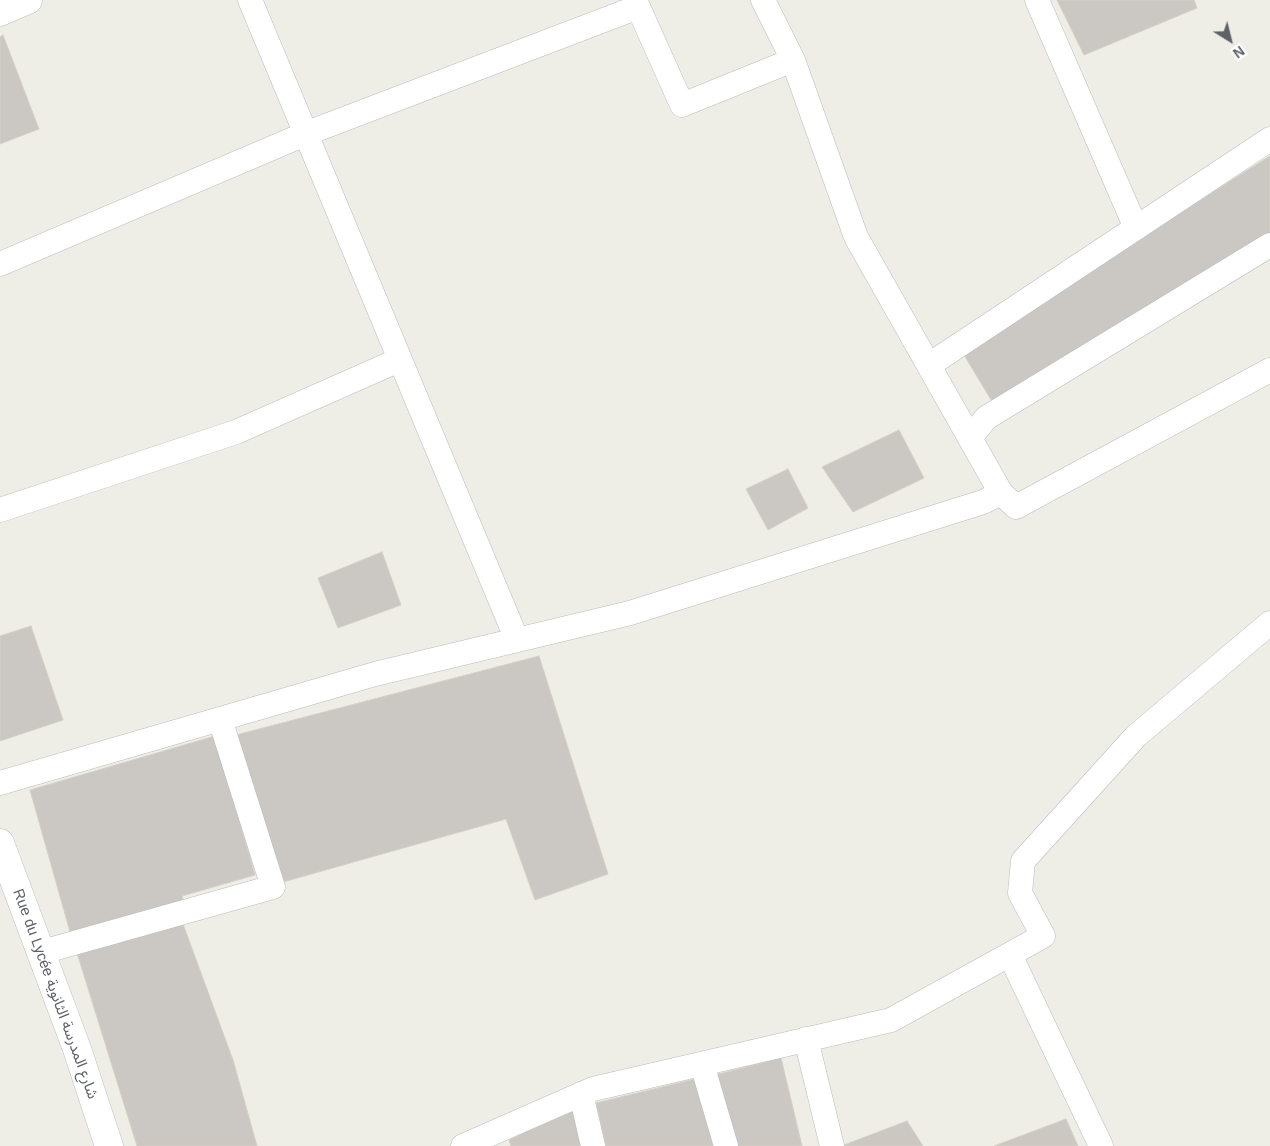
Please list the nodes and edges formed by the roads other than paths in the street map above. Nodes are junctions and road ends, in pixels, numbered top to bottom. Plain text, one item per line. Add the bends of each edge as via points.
1 (28, 0) edge
2 (250, 0) edge
3 (763, 0) edge
4 (1037, 0) edge
5 (636, 4) edge
6 (0, 12) edge
7 (793, 60) junction
8 (305, 134) junction
9 (1270, 138) edge
10 (1136, 228) junction
11 (1270, 245) edge
12 (0, 264) edge
13 (399, 360) junction
14 (929, 365) junction
15 (1270, 370) edge
16 (970, 438) junction
17 (1001, 493) junction
18 (0, 510) edge
19 (1270, 623) edge
20 (517, 640) junction
21 (220, 718) junction
22 (0, 783) edge
23 (0, 843) edge
24 (42, 952) junction
25 (1010, 955) junction
26 (806, 1039) junction
27 (702, 1064) junction
28 (581, 1094) junction
29 (500, 1138) edge
30 (109, 1146) edge
31 (463, 1146) edge
32 (593, 1146) edge
33 (726, 1146) edge
34 (832, 1146) edge
35 (1101, 1146) edge

1 - 6 street
2 - 8 street
3 - 7 street
4 - 10 street
5 - 7 street via 682,105
5 - 8 street
7 - 14 street via 856,237
8 - 12 street
8 - 13 street
9 - 10 street
10 - 14 street
11 - 16 street via 986,418
13 - 18 street via 236,432
13 - 20 street
14 - 16 street
15 - 17 street via 1016,507
16 - 17 street
17 - 20 street via 983,502 630,613
19 - 25 street via 1136,736 1023,861 1020,893 1043,936
20 - 21 street via 375,674
21 - 22 street
21 - 24 street via 273,887
23 - 24 street, Rue du Lycée شارع المدرسة الثانوية
24 - 30 street, Rue du Lycée شارع المدرسة الثانوية
25 - 26 street via 891,1020
25 - 35 street
26 - 27 street
26 - 34 street
27 - 28 street
27 - 33 street
28 - 29 street
28 - 32 street
29 - 31 street

